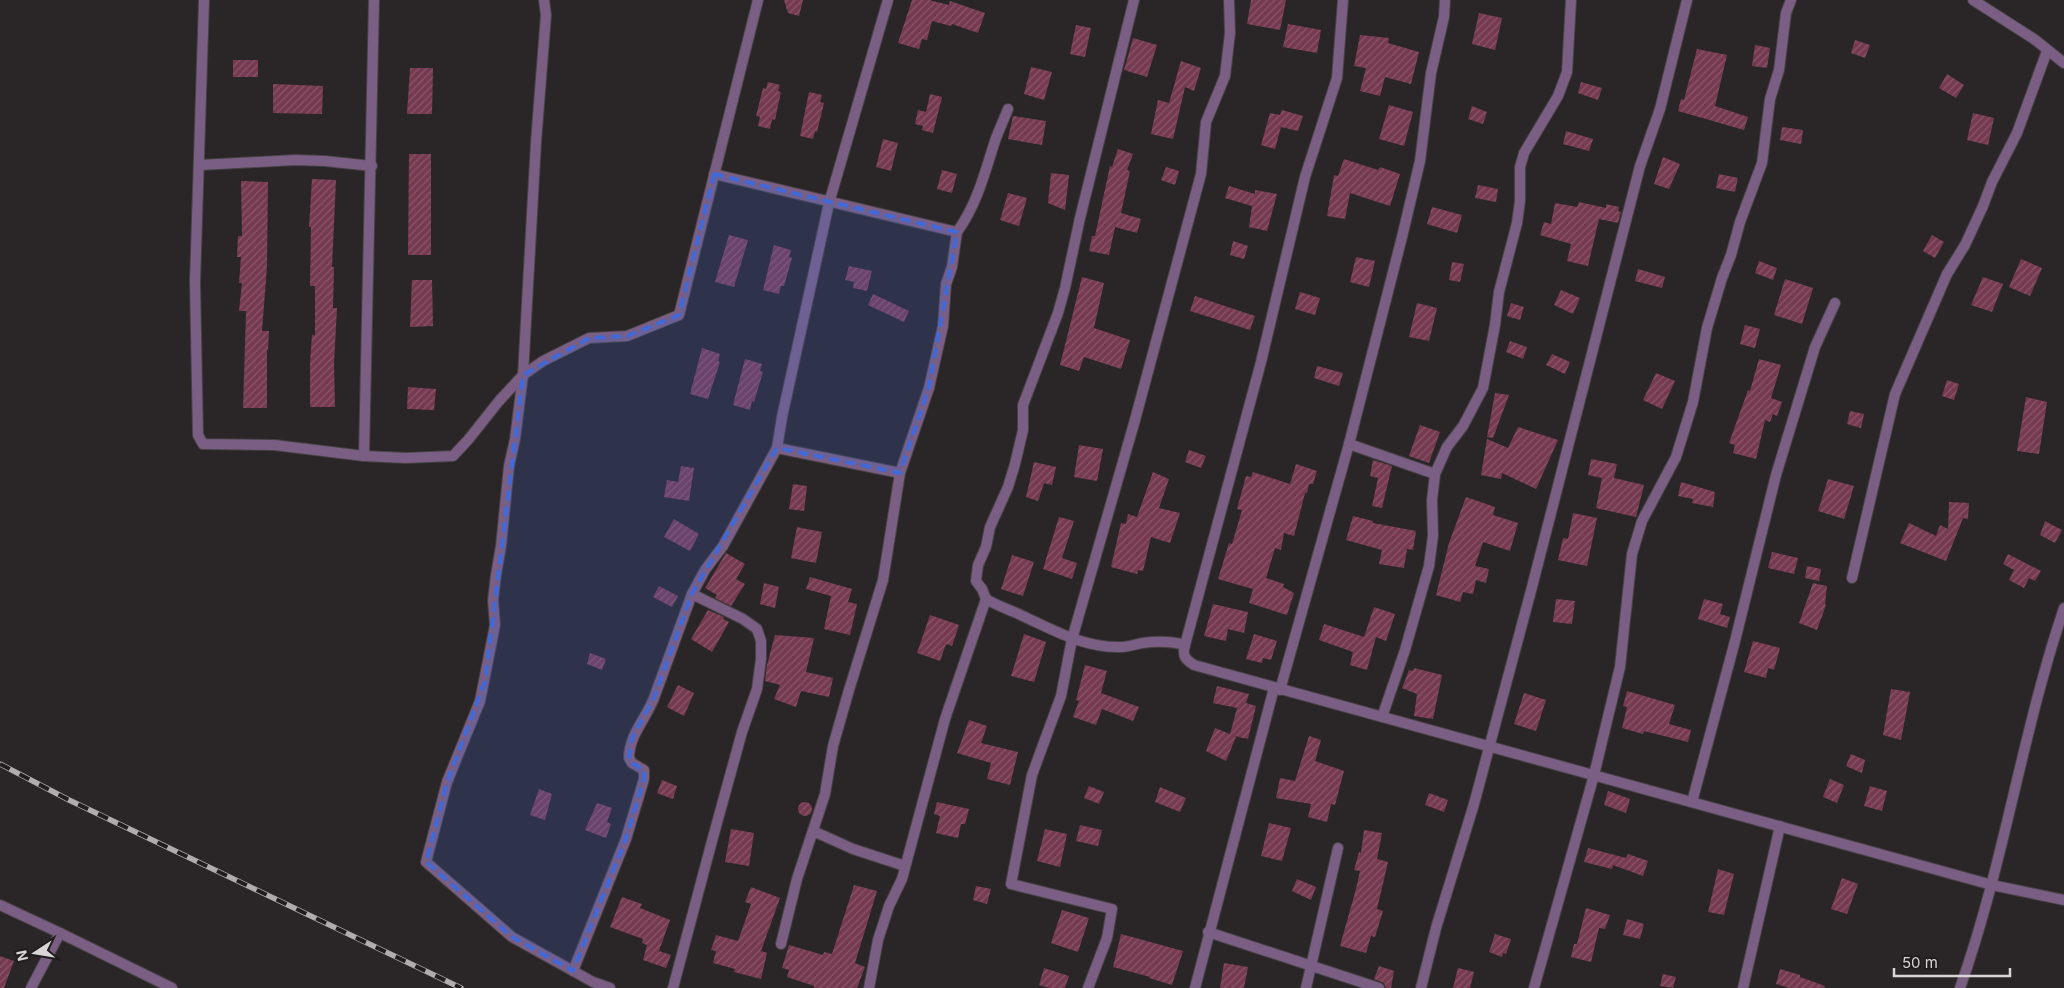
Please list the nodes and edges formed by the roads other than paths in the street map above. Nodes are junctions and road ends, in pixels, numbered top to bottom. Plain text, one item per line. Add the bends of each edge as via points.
1 (204, 0) edge
2 (374, 0) edge
3 (544, 0) edge
4 (758, 0) edge
5 (888, 0) edge
6 (1134, 0) edge
7 (1229, 0) edge
8 (1343, 0) edge
9 (1446, 0) edge
10 (1572, 0) edge
11 (1687, 0) edge
12 (1791, 0) edge
13 (1973, 0) edge
14 (2047, 51) junction
15 (2064, 63) edge
16 (1008, 109) dead end
17 (200, 165) junction
18 (372, 166) junction
19 (714, 174) junction
20 (829, 203) junction
21 (957, 232) junction
22 (1835, 304) dead end
23 (523, 375) junction
24 (1349, 444) junction
25 (777, 448) junction
26 (364, 456) junction
27 (900, 473) junction
28 (1434, 474) junction
29 (1852, 578) dead end
30 (692, 594) junction
31 (986, 599) junction
32 (2064, 608) edge
33 (1072, 639) junction
34 (1185, 645) junction
35 (1277, 689) junction
36 (1382, 717) junction
37 (1488, 746) junction
38 (1594, 775) junction
39 (1692, 802) junction
40 (1780, 826) junction
41 (813, 831) junction
42 (1338, 848) dead end
43 (905, 866) junction
44 (1992, 885) junction
45 (2064, 900) edge
46 (0, 905) edge
47 (60, 932) junction
48 (1208, 932) junction
49 (781, 944) dead end
50 (1312, 964) junction
51 (573, 971) junction
52 (31, 988) edge
53 (172, 988) edge
54 (610, 988) edge
55 (674, 988) edge
56 (869, 988) edge
57 (1088, 988) edge
58 (1195, 988) edge
59 (1306, 988) edge
60 (1379, 988) edge
61 (1421, 988) edge
62 (1534, 988) edge
63 (1743, 988) edge
64 (1960, 988) edge

1 - 17 street
2 - 18 street
3 - 23 street via 546,15
4 - 19 street
5 - 20 street
6 - 31 street via 1058,314 1023,405 1023,430 1008,487 978,565 976,582
7 - 33 street via 1230,33 1225,76 1206,122 1201,174
8 - 34 street via 1337,78 1305,177 1261,362
9 - 24 street via 1431,73 1420,161
10 - 28 street via 1567,72 1558,96 1524,153 1520,167 1517,223 1499,292 1483,388
11 - 37 street via 1660,109 1640,166
12 - 38 street via 1786,13 1779,70 1770,99 1762,163 1707,328 1694,402 1676,457 1642,521 1632,554 1620,667
13 - 14 street via 2034,39
14 - 15 street
14 - 29 street via 2017,133 1965,244 1947,274 1895,394
16 - 21 street via 979,194 970,215
17 - 18 street via 294,160
17 - 26 street via 195,282 200,440 203,444 274,445
18 - 26 street
19 - 20 street
19 - 23 street via 679,315 626,336 589,338
20 - 21 street
20 - 25 street
21 - 27 street via 931,380
22 - 39 street via 1815,347 1776,474
23 - 26 street via 453,456
23 - 51 street via 493,600 495,626 485,681 472,724 448,782 426,862 512,937
24 - 28 street
24 - 35 street
25 - 27 street
25 - 30 street via 723,546
27 - 41 street via 883,580 849,690
28 - 36 street via 1434,536 1429,566
30 - 51 street via 648,714 632,738 629,758 644,770 644,779 626,839
30 - 55 street via 757,629 761,659 756,689 714,832
31 - 33 street
31 - 43 street via 945,719
32 - 44 street via 2033,713
33 - 34 street via 1102,646 1122,647 1168,641
33 - 57 street via 1061,696 1032,775 1011,884 1112,909 1107,938
34 - 35 street via 1185,659 1194,665
35 - 36 street
35 - 48 street
36 - 37 street
37 - 38 street
37 - 61 street
38 - 39 street
38 - 62 street
39 - 40 street
40 - 44 street
40 - 63 street
41 - 43 street via 853,849
41 - 49 street
42 - 50 street
43 - 56 street via 878,940
44 - 45 street
44 - 64 street
46 - 47 street
47 - 52 street
47 - 53 street
48 - 50 street
48 - 58 street
50 - 59 street
50 - 60 street
51 - 54 street

